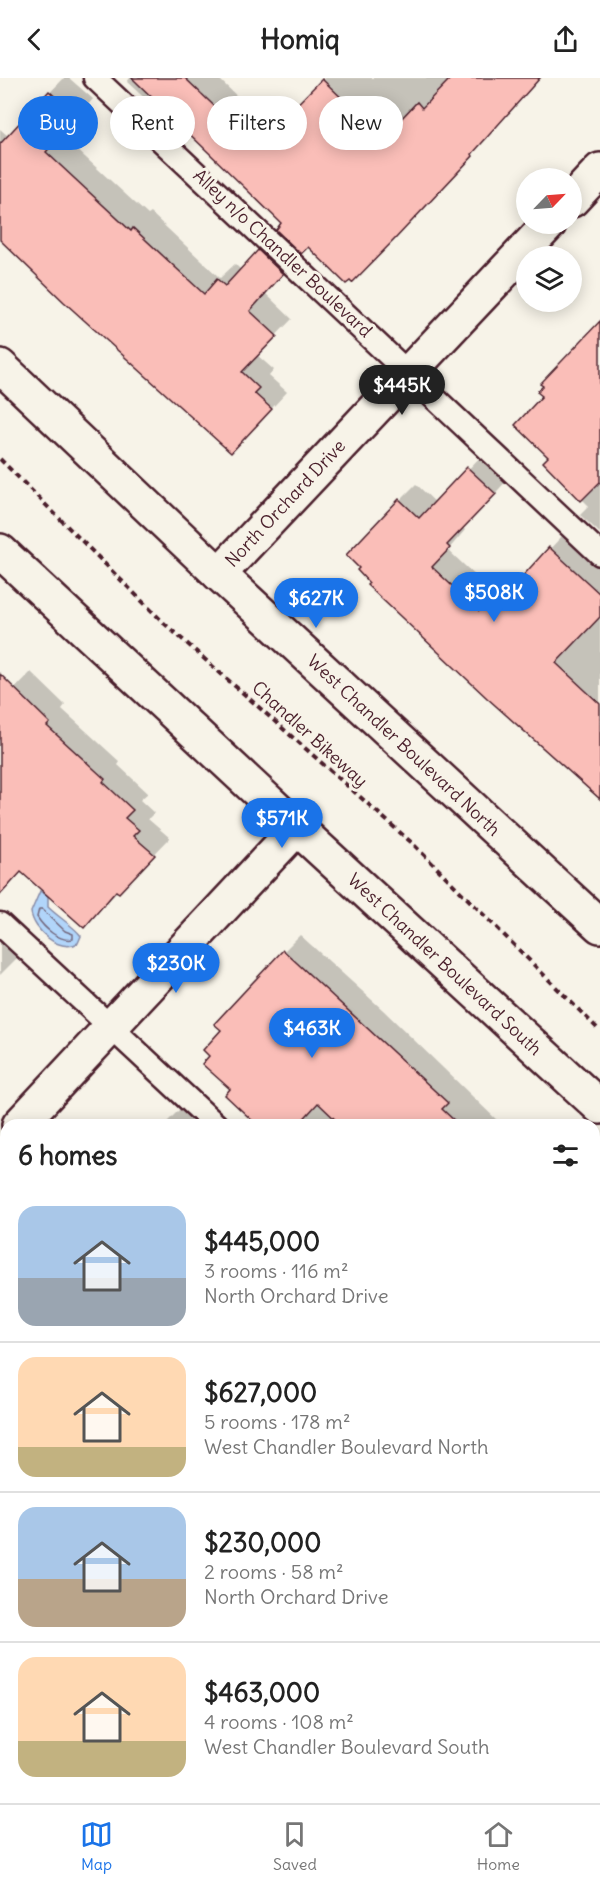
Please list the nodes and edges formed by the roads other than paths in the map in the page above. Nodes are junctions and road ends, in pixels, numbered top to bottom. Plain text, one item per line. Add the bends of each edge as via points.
1 (95, 78) edge
2 (600, 170) edge
3 (582, 189) edge
4 (539, 234) edge
5 (0, 366) edge
6 (409, 371) junction
7 (0, 551) edge
8 (600, 554) edge
9 (219, 574) junction
10 (297, 828) junction
11 (0, 924) edge
12 (600, 926) edge
13 (111, 1026) junction
14 (600, 1107) edge
15 (25, 1119) edge
16 (210, 1119) edge

1 - 6 lane, Alley n/o Chandler Boulevard
2 - 3 main road
4 - 6 main road, North Orchard Drive
5 - 9 main road, West Chandler Boulevard North
6 - 8 lane, Alley n/o Chandler Boulevard
6 - 9 main road, North Orchard Drive
7 - 10 main road, West Chandler Boulevard South
9 - 12 main road, West Chandler Boulevard North
10 - 13 main road
10 - 14 main road, West Chandler Boulevard South
11 - 13 lane
13 - 15 main road
13 - 16 lane

